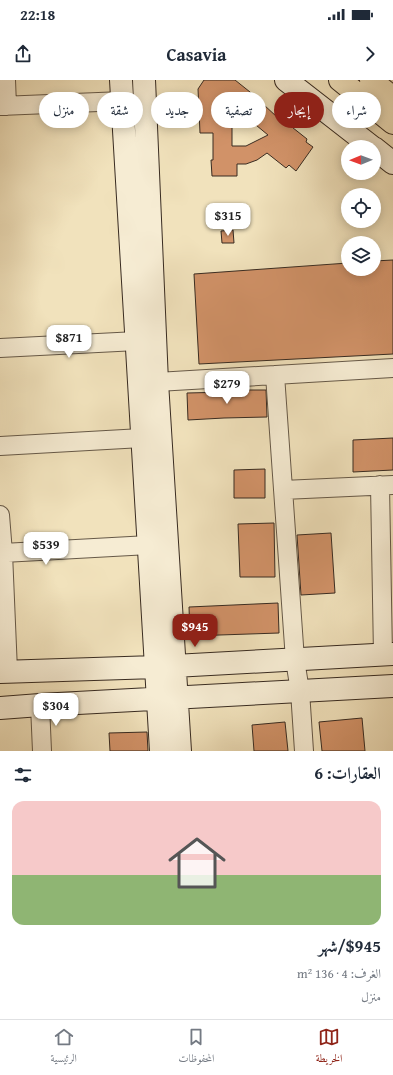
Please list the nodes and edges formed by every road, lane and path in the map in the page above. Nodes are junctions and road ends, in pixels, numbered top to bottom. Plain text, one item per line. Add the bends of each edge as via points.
1 (6, 80) edge
2 (144, 80) edge
3 (286, 80) edge
4 (340, 80) edge
5 (371, 80) edge
6 (122, 90) edge
7 (393, 98) edge
8 (3, 106) edge
9 (393, 123) edge
10 (363, 140) edge
11 (381, 154) edge
12 (393, 163) edge
13 (137, 341) junction
14 (0, 348) edge
15 (393, 368) edge
16 (275, 375) junction
17 (157, 382) junction
18 (142, 438) junction
19 (0, 446) edge
20 (386, 485) edge
21 (283, 490) junction
22 (0, 515) edge
23 (148, 545) junction
24 (2, 553) junction
25 (388, 654) edge
26 (295, 660) junction
27 (165, 667) junction
28 (4, 672) edge
29 (393, 690) edge
30 (300, 691) junction
31 (167, 698) junction
32 (40, 705) junction
33 (0, 708) edge
34 (42, 751) edge
35 (161, 751) edge
36 (180, 751) edge
37 (304, 751) edge

1 - 8 street
2 - 17 main road
3 - 10 main road
4 - 9 main road
5 - 7 main road
6 - 8 street
6 - 13 main road
11 - 12 main road
13 - 14 street
13 - 18 main road
15 - 16 street
16 - 17 street
16 - 21 street
17 - 27 main road
18 - 19 street
18 - 23 main road
20 - 21 street
20 - 25 street
21 - 26 street
22 - 24 street
23 - 24 street
23 - 27 main road
24 - 28 street
25 - 26 main road
26 - 27 main road
26 - 30 street
27 - 28 main road
27 - 31 main road
29 - 30 main road
30 - 31 main road
30 - 37 street
31 - 32 main road
31 - 35 main road
31 - 36 main road
32 - 33 main road
32 - 34 street

